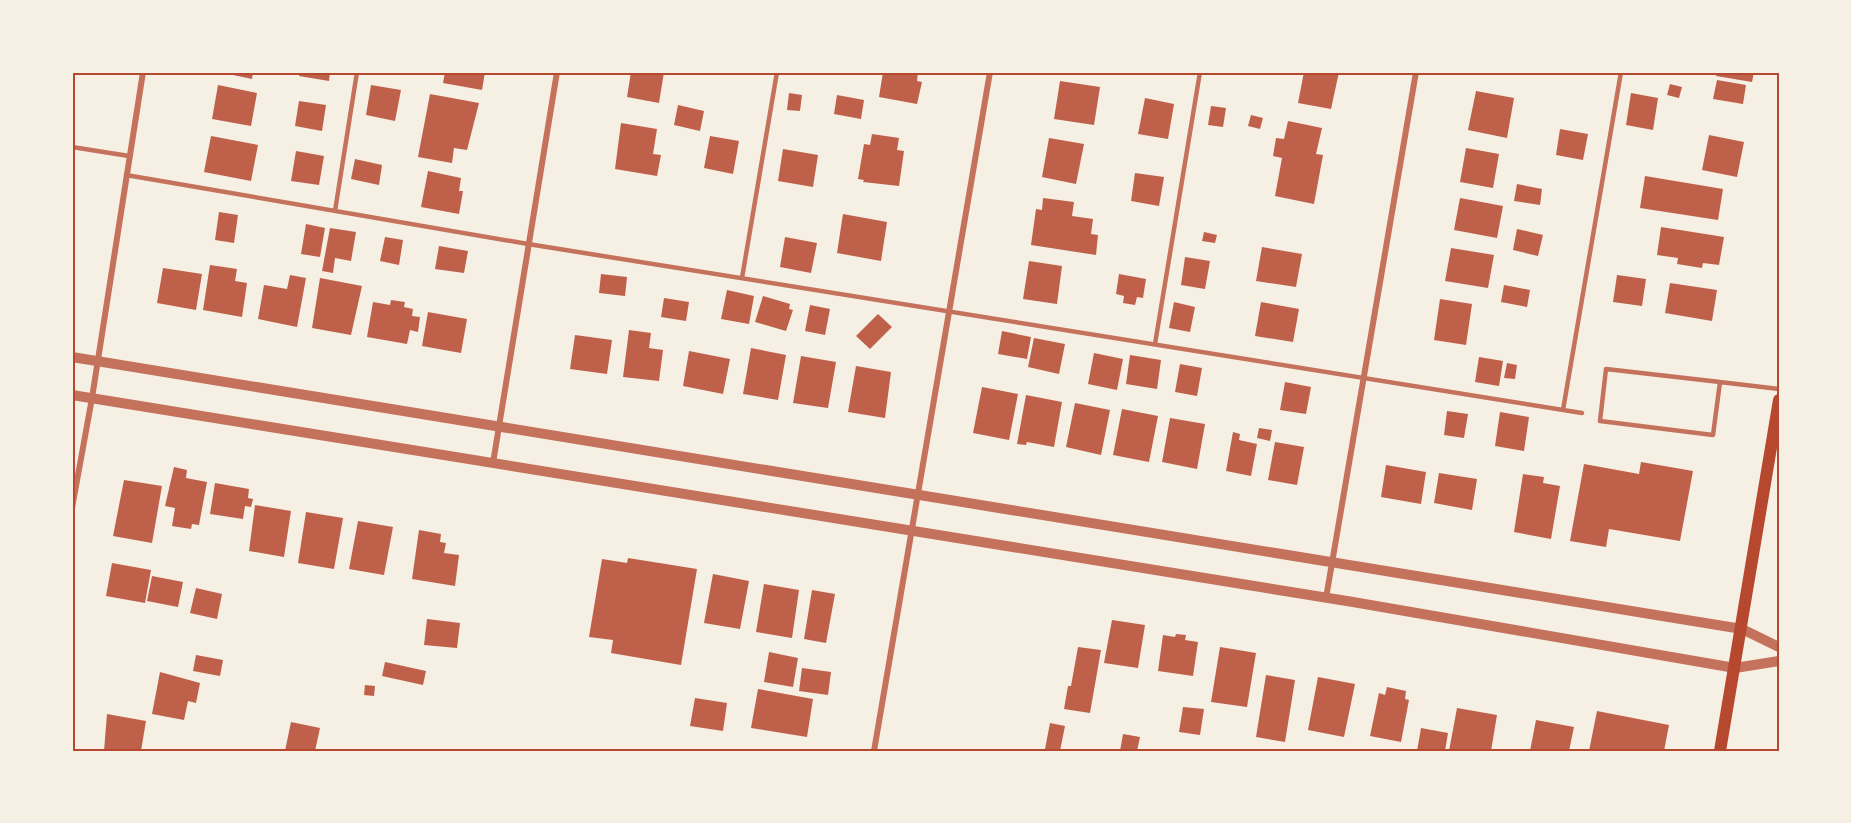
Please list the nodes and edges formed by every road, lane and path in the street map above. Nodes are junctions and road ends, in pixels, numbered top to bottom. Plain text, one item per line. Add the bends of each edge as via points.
1 (143, 72) edge
2 (357, 72) edge
3 (557, 72) edge
4 (777, 72) edge
5 (990, 72) edge
6 (1200, 72) edge
7 (1416, 72) edge
8 (1621, 72) edge
9 (72, 147) edge
10 (129, 156) junction
11 (126, 175) junction
12 (335, 211) junction
13 (528, 244) junction
14 (742, 278) junction
15 (947, 311) junction
16 (1155, 344) junction
17 (72, 357) edge
18 (97, 361) junction
19 (1365, 379) junction
20 (1720, 382) junction
21 (1779, 389) edge
22 (72, 395) edge
23 (92, 398) junction
24 (1779, 404) edge
25 (1563, 410) junction
26 (1582, 413) dead end
27 (499, 428) junction
28 (494, 463) junction
29 (918, 494) junction
30 (72, 508) edge
31 (911, 531) junction
32 (1333, 560) junction
33 (1326, 598) junction
34 (1742, 629) junction
35 (1779, 647) edge
36 (1779, 661) edge
37 (1735, 668) junction
38 (874, 751) edge
39 (1720, 751) edge

1 - 10 street
2 - 12 lane
3 - 13 street
4 - 14 lane
5 - 15 street
6 - 16 lane
7 - 19 street
8 - 25 lane
9 - 10 lane
10 - 11 street
11 - 12 lane
11 - 18 street
12 - 13 lane
13 - 14 lane
13 - 27 street
14 - 15 lane
15 - 16 lane
15 - 29 street
16 - 19 lane
17 - 18 street
18 - 23 street
18 - 27 street
19 - 25 lane
19 - 32 street
20 - 20 lane via 1606,369 1600,421 1713,435
20 - 21 lane
22 - 23 street
23 - 28 street
23 - 30 street
24 - 34 main road
25 - 26 lane
27 - 28 street
27 - 29 street
28 - 31 street
29 - 31 street
29 - 32 street
31 - 33 street
31 - 38 street
32 - 33 street
32 - 34 street
33 - 37 street
34 - 35 street
34 - 37 main road
36 - 37 street
37 - 39 main road

